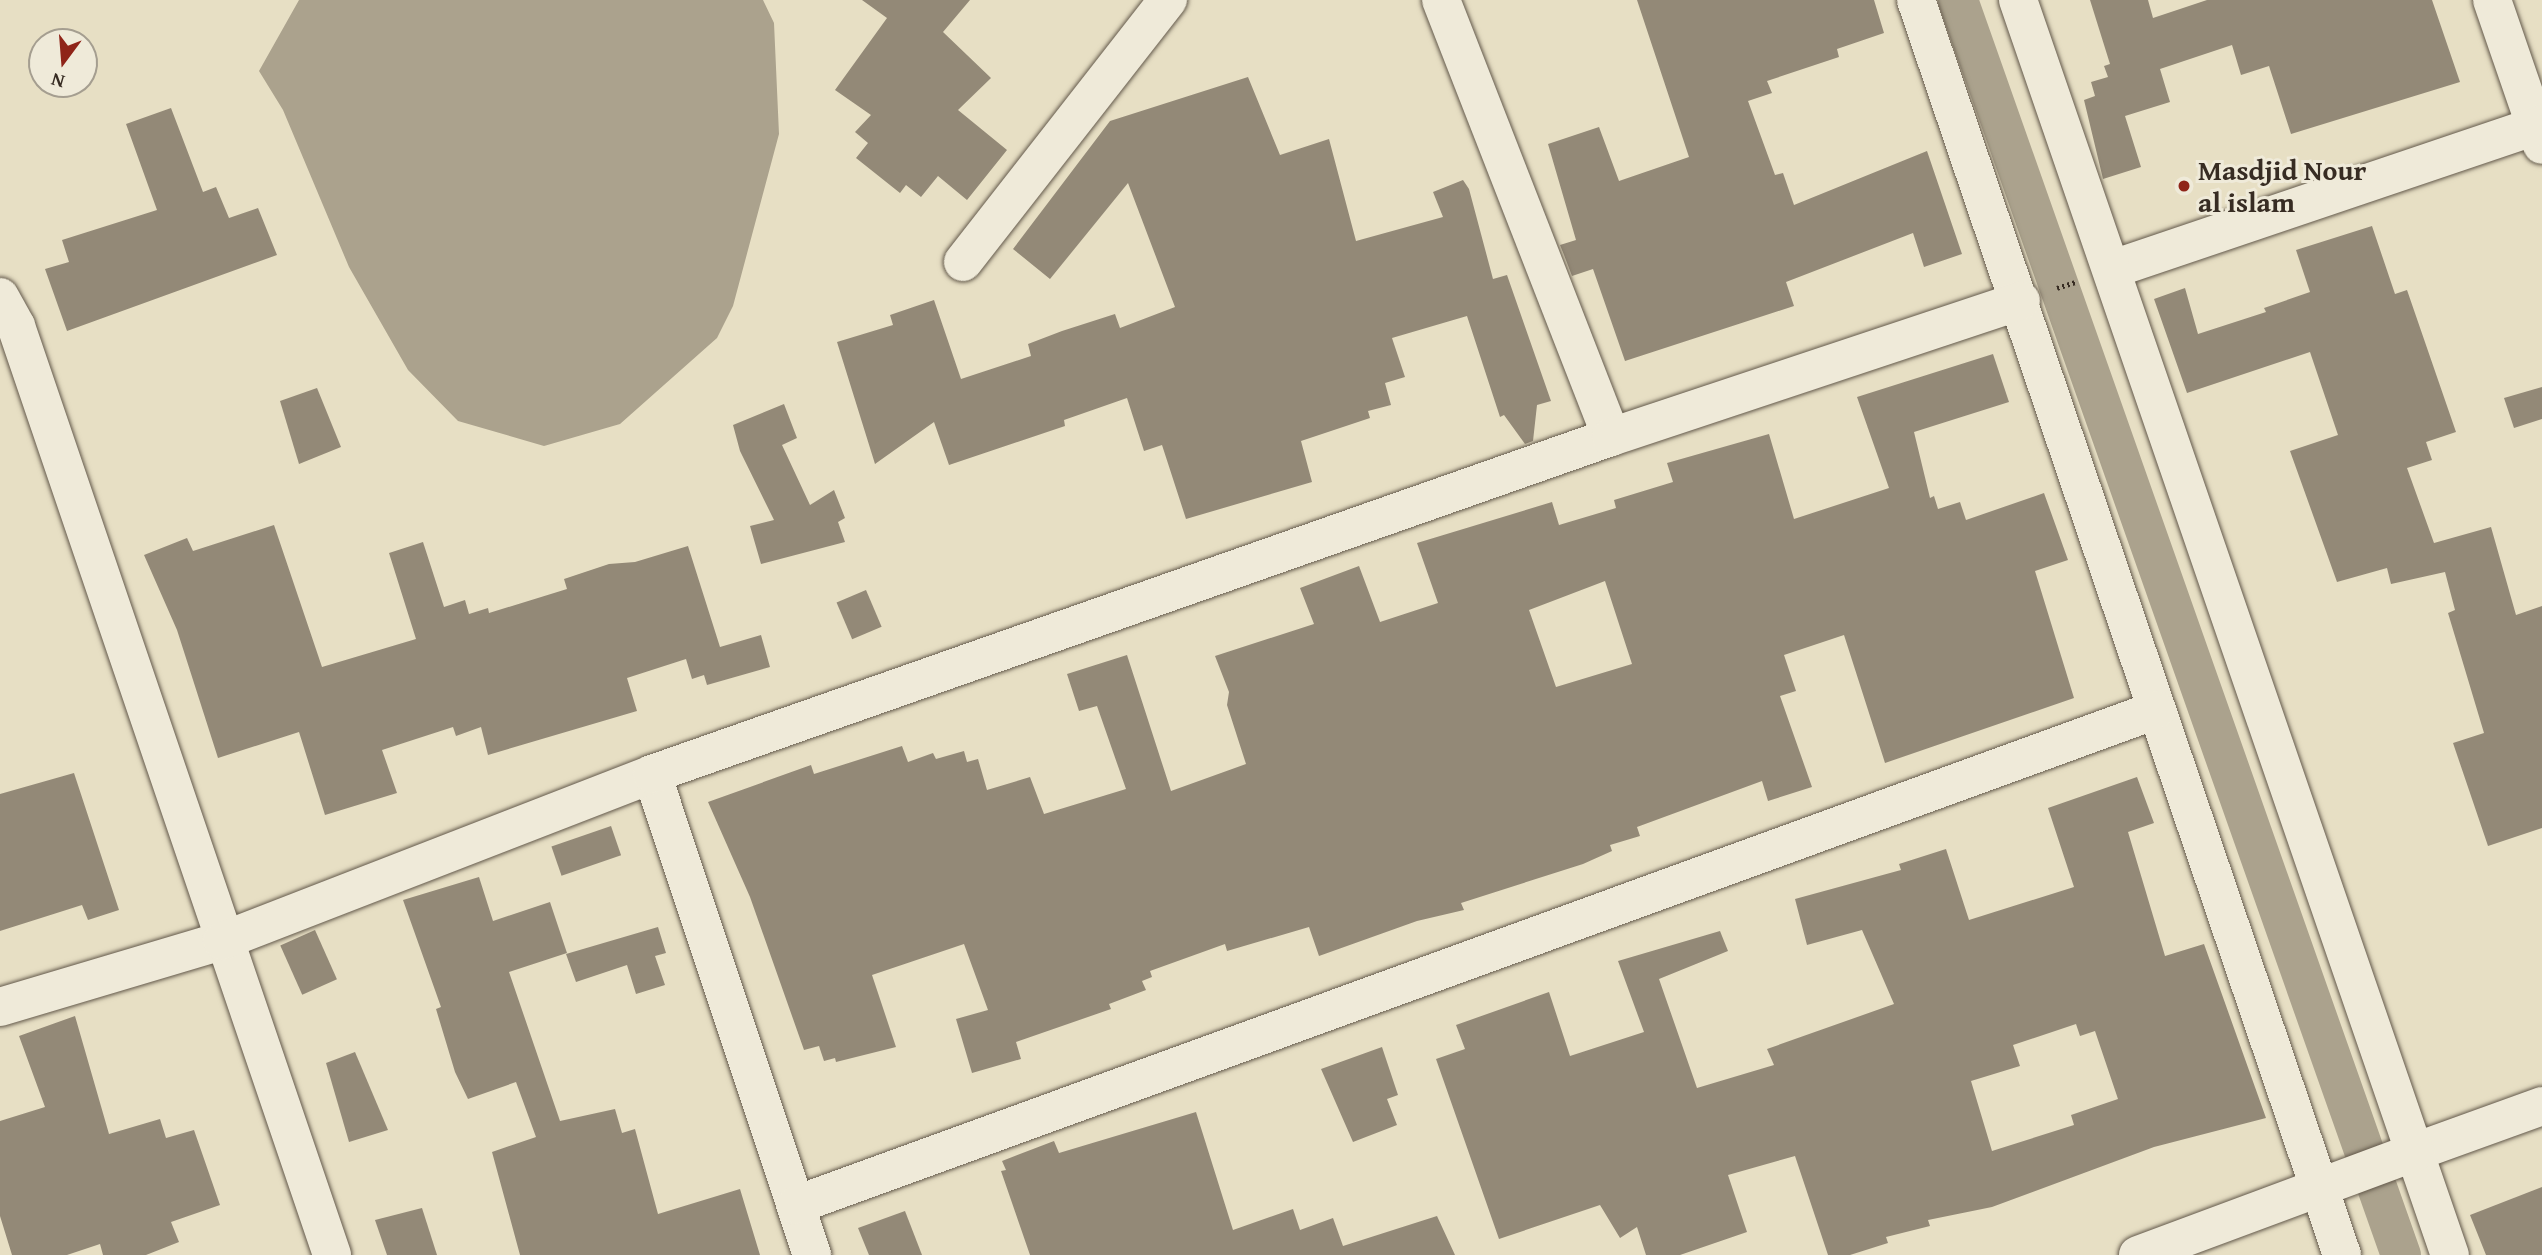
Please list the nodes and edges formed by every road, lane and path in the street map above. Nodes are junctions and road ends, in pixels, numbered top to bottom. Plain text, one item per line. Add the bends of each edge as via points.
1 (1440, 0) edge
2 (1916, 0) edge
3 (2018, 0) edge
4 (2492, 0) edge
5 (1163, 2) edge
6 (2540, 132) edge
7 (963, 262) dead end
8 (2113, 269) junction
9 (0, 298) edge
10 (2021, 301) junction
11 (1611, 437) junction
12 (2156, 710) junction
13 (652, 774) junction
14 (222, 941) junction
15 (0, 1007) edge
16 (2542, 1106) edge
17 (2406, 1156) junction
18 (2334, 1184) junction
19 (796, 1205) junction
20 (332, 1255) edge
21 (812, 1255) edge
22 (2137, 1255) edge
23 (2342, 1255) edge
24 (2450, 1255) edge

1 - 11 street
2 - 10 street
3 - 8 street
4 - 6 street
5 - 7 street
6 - 8 street
8 - 17 street
9 - 14 street via 16,326
10 - 11 street
10 - 12 street
11 - 13 street
12 - 18 street
12 - 19 street
13 - 14 street
13 - 19 street
14 - 15 street
14 - 20 street
16 - 17 street
17 - 18 street
17 - 24 street
18 - 22 street
18 - 23 street
19 - 21 street

